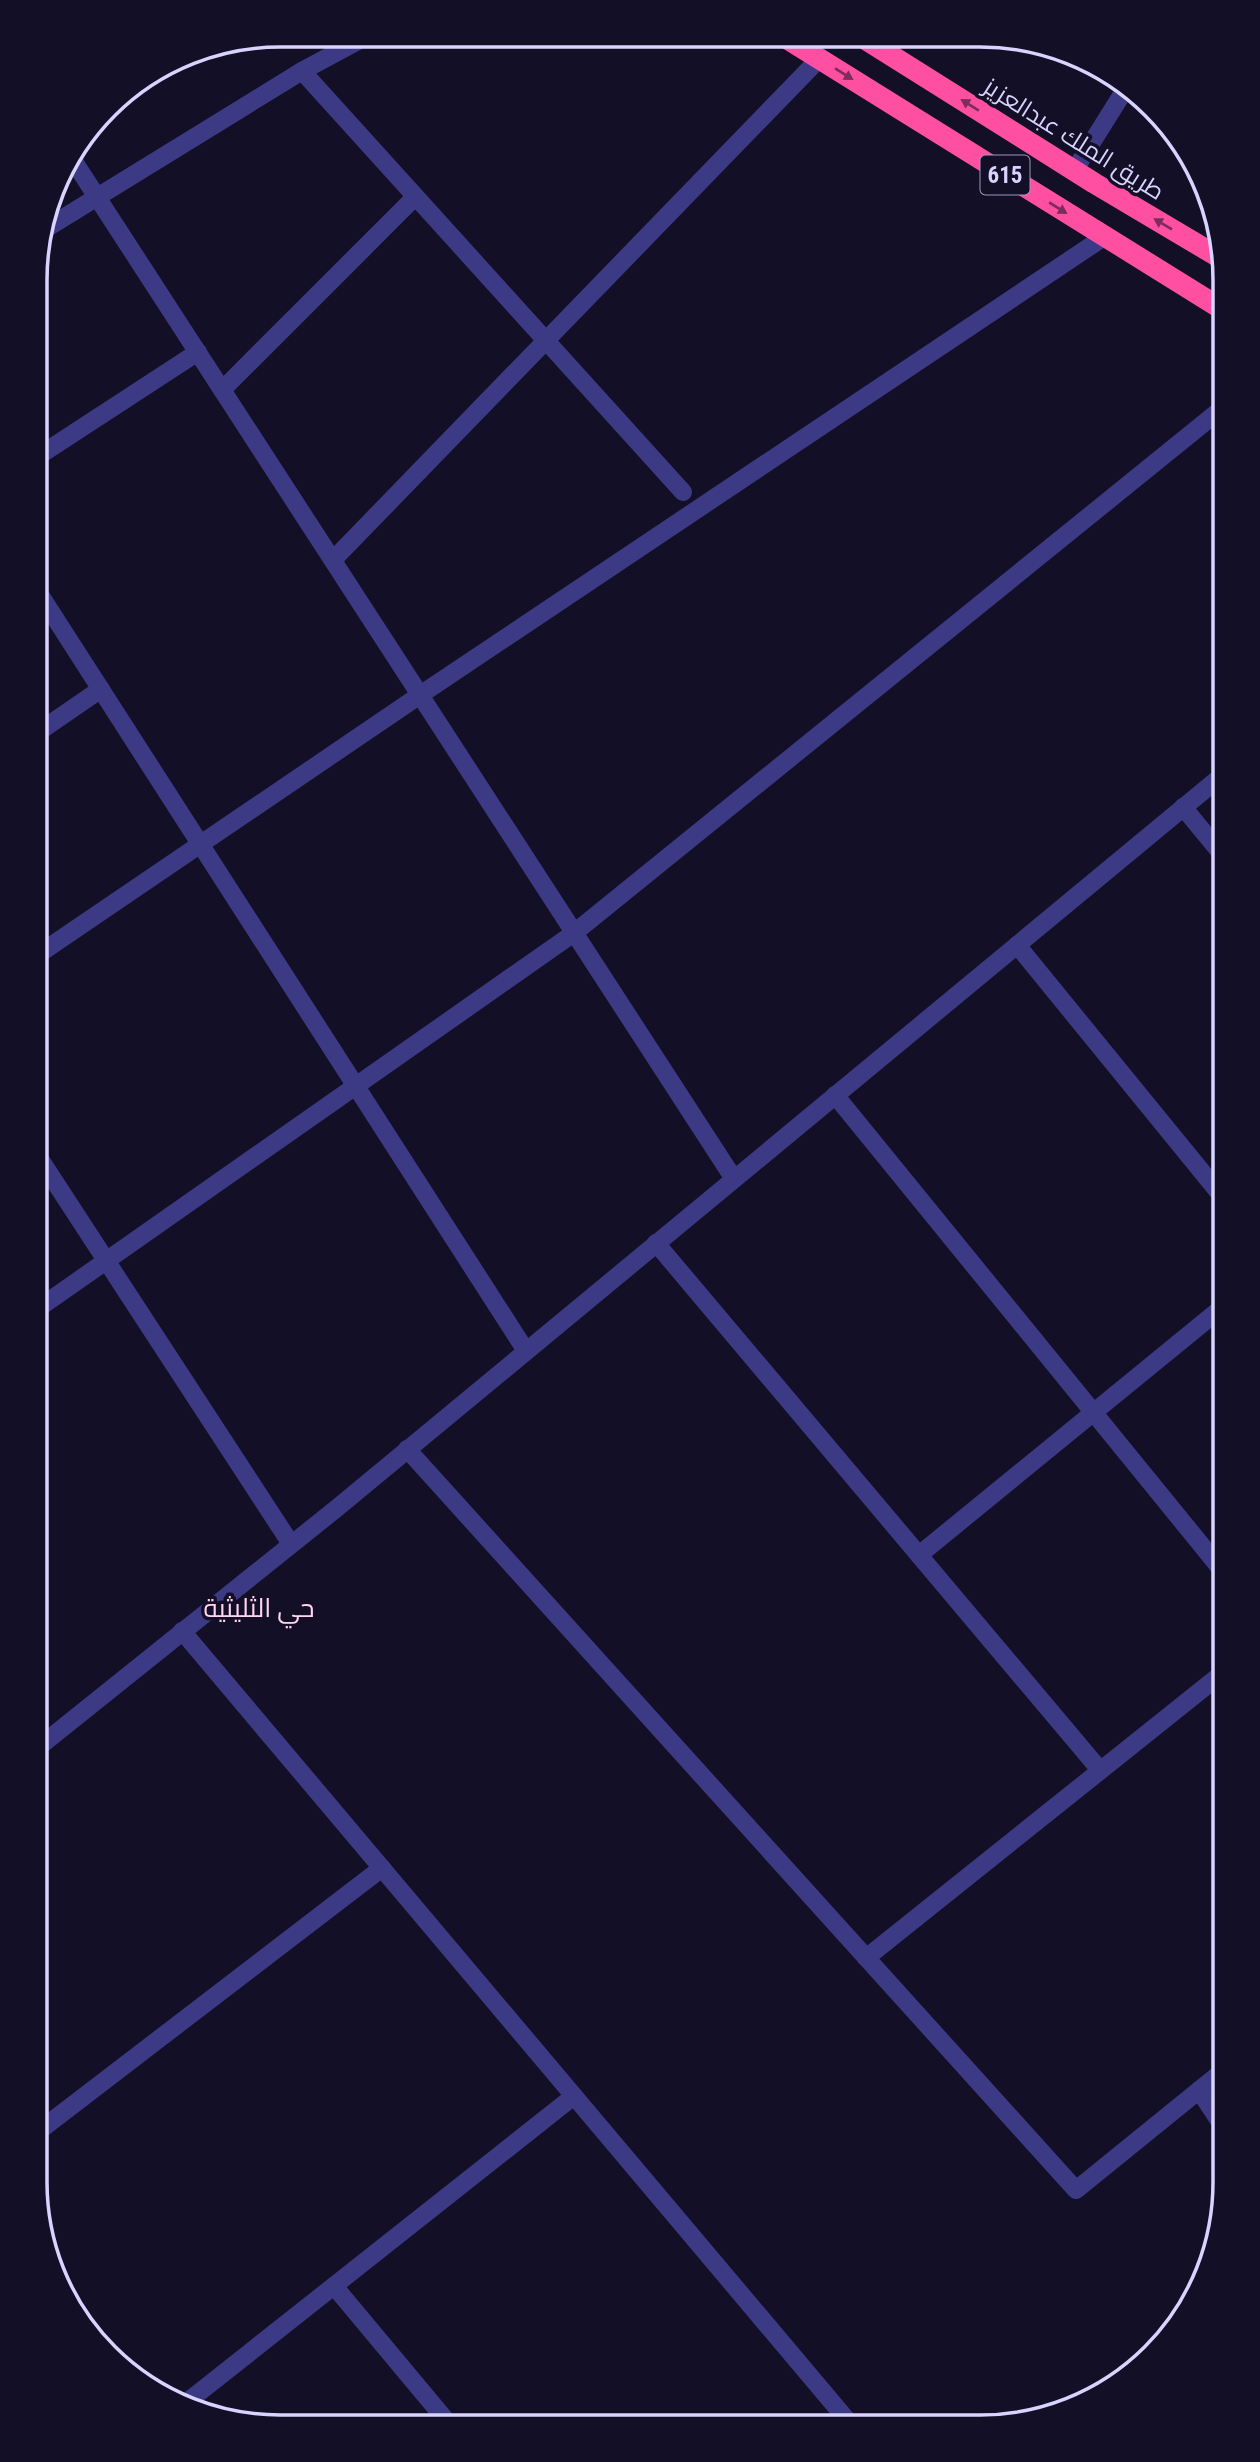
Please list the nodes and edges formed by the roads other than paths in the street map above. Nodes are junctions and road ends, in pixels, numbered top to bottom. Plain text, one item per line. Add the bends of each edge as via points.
1 (801, 47) edge
2 (878, 47) edge
3 (345, 48) edge
4 (819, 59) junction
5 (302, 71) junction
6 (1121, 96) edge
7 (77, 166) edge
8 (1074, 171) junction
9 (97, 197) junction
10 (415, 197) junction
11 (54, 223) edge
12 (1104, 237) junction
13 (1210, 253) edge
14 (1213, 304) edge
15 (545, 342) junction
16 (198, 352) junction
17 (222, 390) junction
18 (1213, 416) edge
19 (47, 450) edge
20 (683, 492) dead end
21 (333, 560) junction
22 (47, 605) edge
23 (101, 689) junction
24 (420, 695) junction
25 (47, 726) edge
26 (1213, 782) edge
27 (1183, 807) junction
28 (1213, 843) edge
29 (201, 844) junction
30 (574, 933) junction
31 (1017, 945) junction
32 (47, 949) edge
33 (356, 1086) junction
34 (835, 1095) junction
35 (47, 1170) edge
36 (734, 1179) junction
37 (1213, 1185) edge
38 (656, 1243) junction
39 (106, 1261) junction
40 (47, 1302) edge
41 (1212, 1315) edge
42 (526, 1351) junction
43 (1093, 1413) junction
44 (407, 1449) junction
45 (291, 1544) junction
46 (919, 1555) junction
47 (1212, 1559) edge
48 (182, 1631) junction
49 (1212, 1681) edge
50 (47, 1741) edge
51 (1100, 1770) junction
52 (382, 1868) junction
53 (866, 1958) junction
54 (1212, 2080) edge
55 (1199, 2090) junction
56 (574, 2096) junction
57 (1212, 2110) edge
58 (47, 2125) edge
59 (334, 2286) junction
60 (193, 2398) edge
61 (441, 2415) edge
62 (843, 2415) edge

1 - 4 highway, 615
8 -> 2 highway, طريق الملك عبدالعزيز / 615
3 - 5 street
4 -> 12 highway, 615
4 - 15 street
5 - 9 street
5 - 10 street
6 - 8 street
7 - 9 street
13 -> 8 highway, طريق الملك عبدالعزيز / 615
9 - 11 street
9 - 16 street
10 - 15 street
10 - 17 street
12 - 14 highway, 615
12 - 24 street
15 - 20 street
15 - 21 street
16 - 17 street
16 - 19 street
17 - 21 street
18 - 30 street
21 - 24 street
22 - 23 street
23 - 25 street
23 - 29 street
24 - 29 street
24 - 30 street
26 - 27 street
27 - 28 street
27 - 31 street
29 - 32 street
29 - 33 street
30 - 33 street
30 - 36 street
31 - 34 street
31 - 37 street
33 - 39 street
33 - 42 street
34 - 36 street
34 - 43 street
35 - 39 street
36 - 38 street
38 - 42 street
38 - 46 street
39 - 40 street
39 - 45 street
41 - 43 street
42 - 44 street
43 - 46 street
43 - 47 street
44 - 45 street
44 - 53 street
45 - 48 street
46 - 51 street
48 - 50 street
48 - 52 street
49 - 51 street
51 - 53 street
52 - 56 street
52 - 58 street
53 - 55 street via 1076,2190
54 - 55 street
55 - 57 street
56 - 59 street
56 - 62 street
59 - 60 street
59 - 61 street

